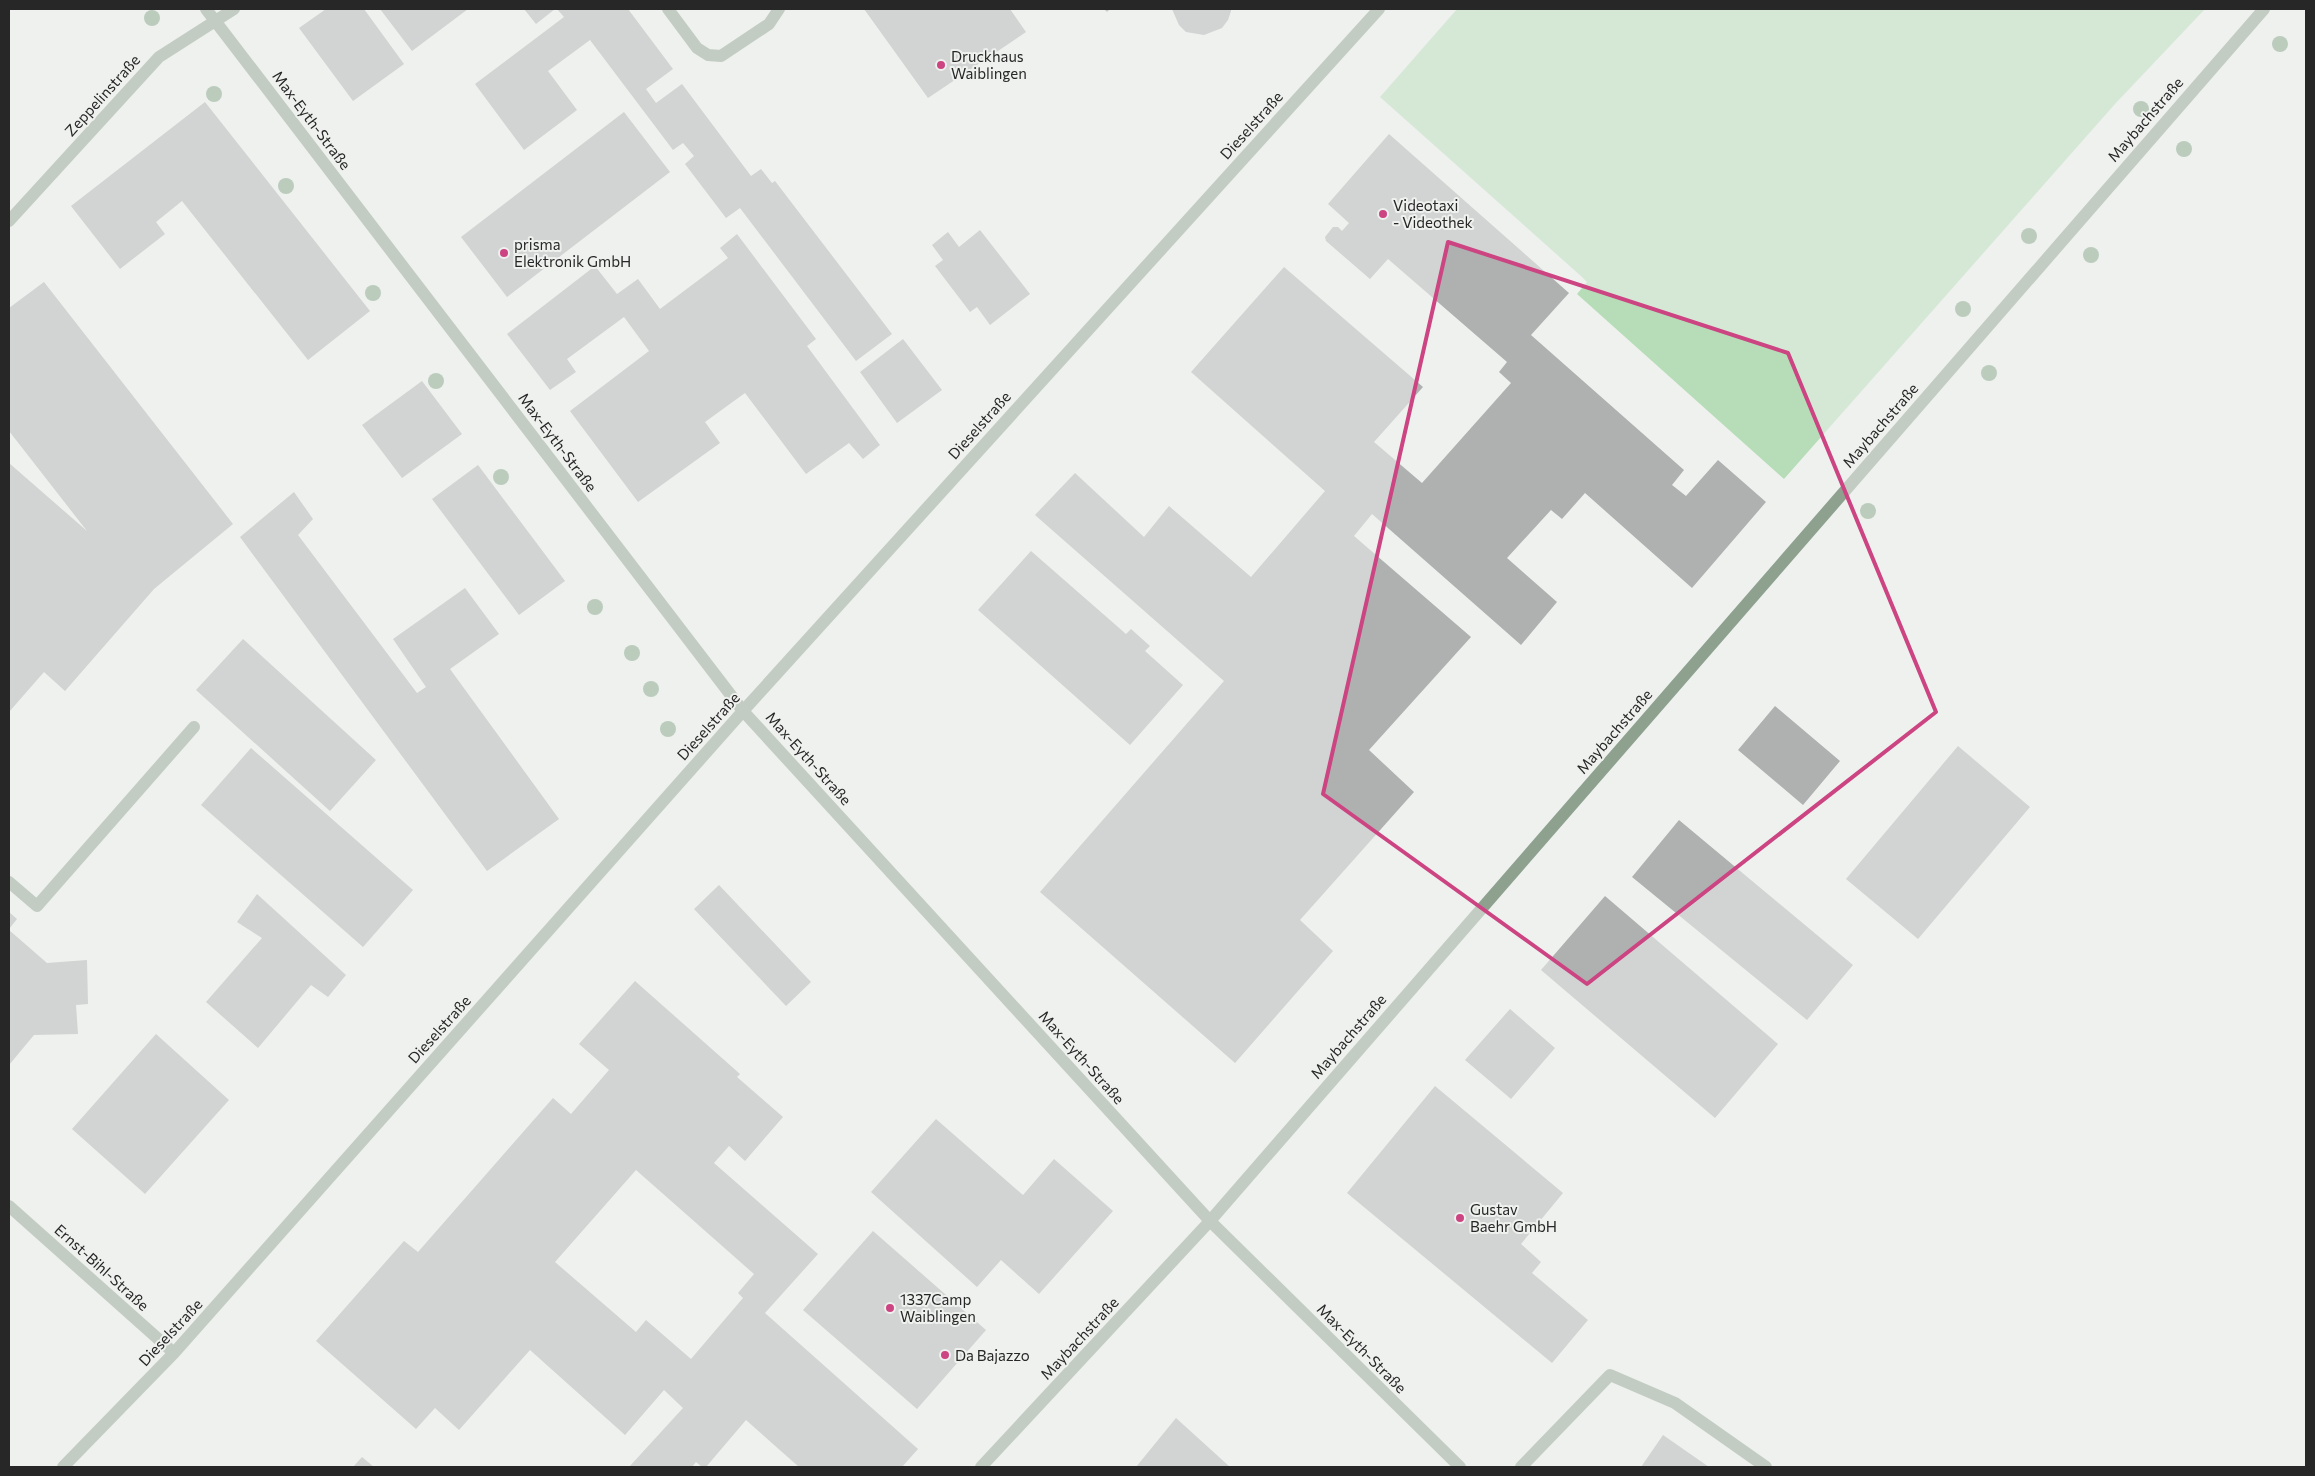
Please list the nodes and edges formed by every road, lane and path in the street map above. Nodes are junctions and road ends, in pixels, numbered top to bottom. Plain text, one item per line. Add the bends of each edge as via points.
1 (206, 9) edge
2 (234, 9) edge
3 (668, 9) edge
4 (779, 9) edge
5 (1379, 9) edge
6 (2264, 9) edge
7 (216, 20) junction
8 (9, 221) edge
9 (743, 711) junction
10 (194, 727) dead end
11 (9, 882) edge
12 (9, 1206) edge
13 (1210, 1221) junction
14 (174, 1353) junction
15 (63, 1467) edge
16 (981, 1467) edge
17 (1460, 1467) edge
18 (1521, 1467) edge
19 (1766, 1467) edge

1 - 7 street, Max-Eyth-Straße
2 - 7 street, Zeppelinstraße
3 - 4 street via 696,48 708,55 721,56 769,24
5 - 9 street, Dieselstraße
6 - 13 street, Maybachstraße
7 - 8 street, Zeppelinstraße via 159,57
7 - 9 street, Max-Eyth-Straße
9 - 13 street, Max-Eyth-Straße
9 - 14 street, Dieselstraße
10 - 11 street via 36,906
12 - 14 street, Ernst-Bihl-Straße
13 - 16 street, Maybachstraße
13 - 17 street, Max-Eyth-Straße
14 - 15 street, Dieselstraße
18 - 19 street via 1610,1375 1675,1403

